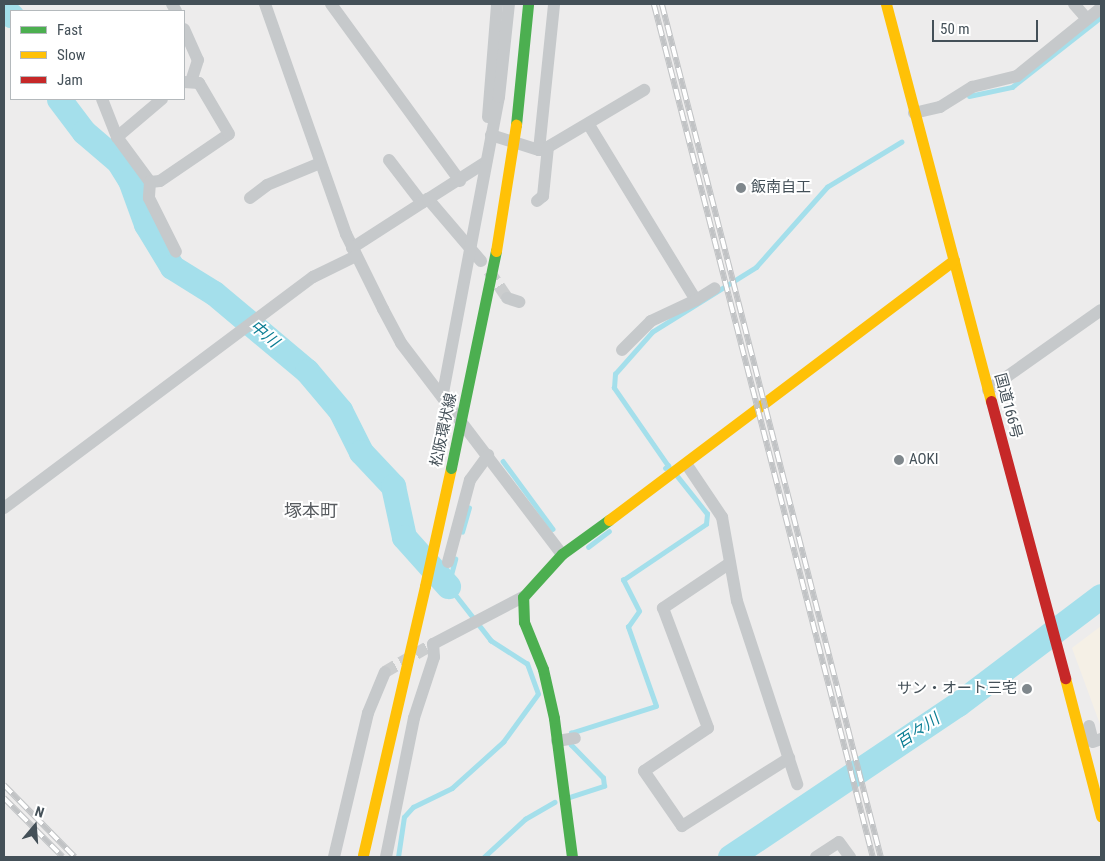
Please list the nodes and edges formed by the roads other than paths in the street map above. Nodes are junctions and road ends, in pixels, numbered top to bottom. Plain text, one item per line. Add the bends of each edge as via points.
1 (265, 4) edge
2 (331, 4) edge
3 (497, 4) edge
4 (509, 4) edge
5 (528, 4) edge
6 (554, 4) edge
7 (886, 4) edge
8 (1074, 4) edge
9 (1101, 8) edge
10 (1086, 18) junction
11 (185, 31) edge
12 (187, 82) edge
13 (644, 90) dead end
14 (102, 100) edge
15 (161, 100) edge
16 (914, 113) junction
17 (589, 125) junction
18 (491, 135) junction
19 (117, 137) junction
20 (543, 148) junction
21 (389, 160) dead end
22 (320, 163) junction
23 (486, 166) junction
24 (460, 181) junction
25 (150, 182) junction
26 (250, 198) dead end
27 (425, 201) junction
28 (537, 201) dead end
29 (472, 249) junction
30 (176, 252) dead end
31 (354, 252) junction
32 (954, 260) junction
33 (481, 261) tunnel mouth
34 (715, 288) dead end
35 (696, 300) junction
36 (1101, 310) edge
37 (622, 350) dead end
38 (988, 390) junction
39 (444, 393) junction
40 (488, 455) junction
41 (679, 471) junction
42 (4, 508) edge
43 (562, 554) junction
44 (448, 562) dead end
45 (730, 562) junction
46 (523, 597) junction
47 (385, 672) tunnel mouth
48 (1063, 676) junction
49 (1101, 739) edge
50 (789, 758) junction
51 (797, 784) dead end
52 (1101, 816) edge
53 (334, 857) edge
54 (363, 857) edge
55 (386, 857) edge
56 (572, 857) edge
57 (816, 857) edge
58 (850, 857) edge

1 - 22 street
2 - 24 street
3 - 23 street
4 - 18 street
5 - 54 main road, 松阪環状線, bridge via 510,183 471,378
6 - 20 street
7 - 16 main road, 国道166号
8 - 10 street
9 - 10 street
10 - 16 street via 1017,76 972,87 940,107
11 - 12 street via 198,60
12 - 25 street via 199,83 229,134 160,181
13 - 17 street
14 - 19 street
15 - 19 street
16 - 32 main road, 国道166号
17 - 20 street
17 - 35 street
18 - 20 street
18 - 23 street
19 - 25 street
20 - 28 street via 543,196
21 - 27 street
22 - 26 street via 267,185
22 - 31 street
23 - 24 street
23 - 29 street
24 - 27 street
25 - 30 street via 148,198
27 - 29 street
27 - 31 street via 420,208
29 - 33 street
29 - 39 street
31 - 39 street via 402,343
31 - 42 street via 313,277
32 - 38 main road, 国道166号
32 - 41 main road
34 - 35 street
35 - 37 street via 651,321
36 - 38 street
38 - 48 main road, 国道166号
39 - 40 street
40 - 43 street
40 - 44 street via 470,480
41 - 43 main road
41 - 45 street via 717,505
43 - 46 main road
45 - 50 street via 737,601
45 - 50 street via 663,608 708,728 644,771 682,826
46 - 55 street via 433,644 434,658 414,718
46 - 56 main road via 521,611 567,740
47 - 53 street via 368,713
48 - 49 street via 1083,704 1093,742
48 - 52 main road, 国道166号
50 - 51 street
57 - 58 street via 839,842

